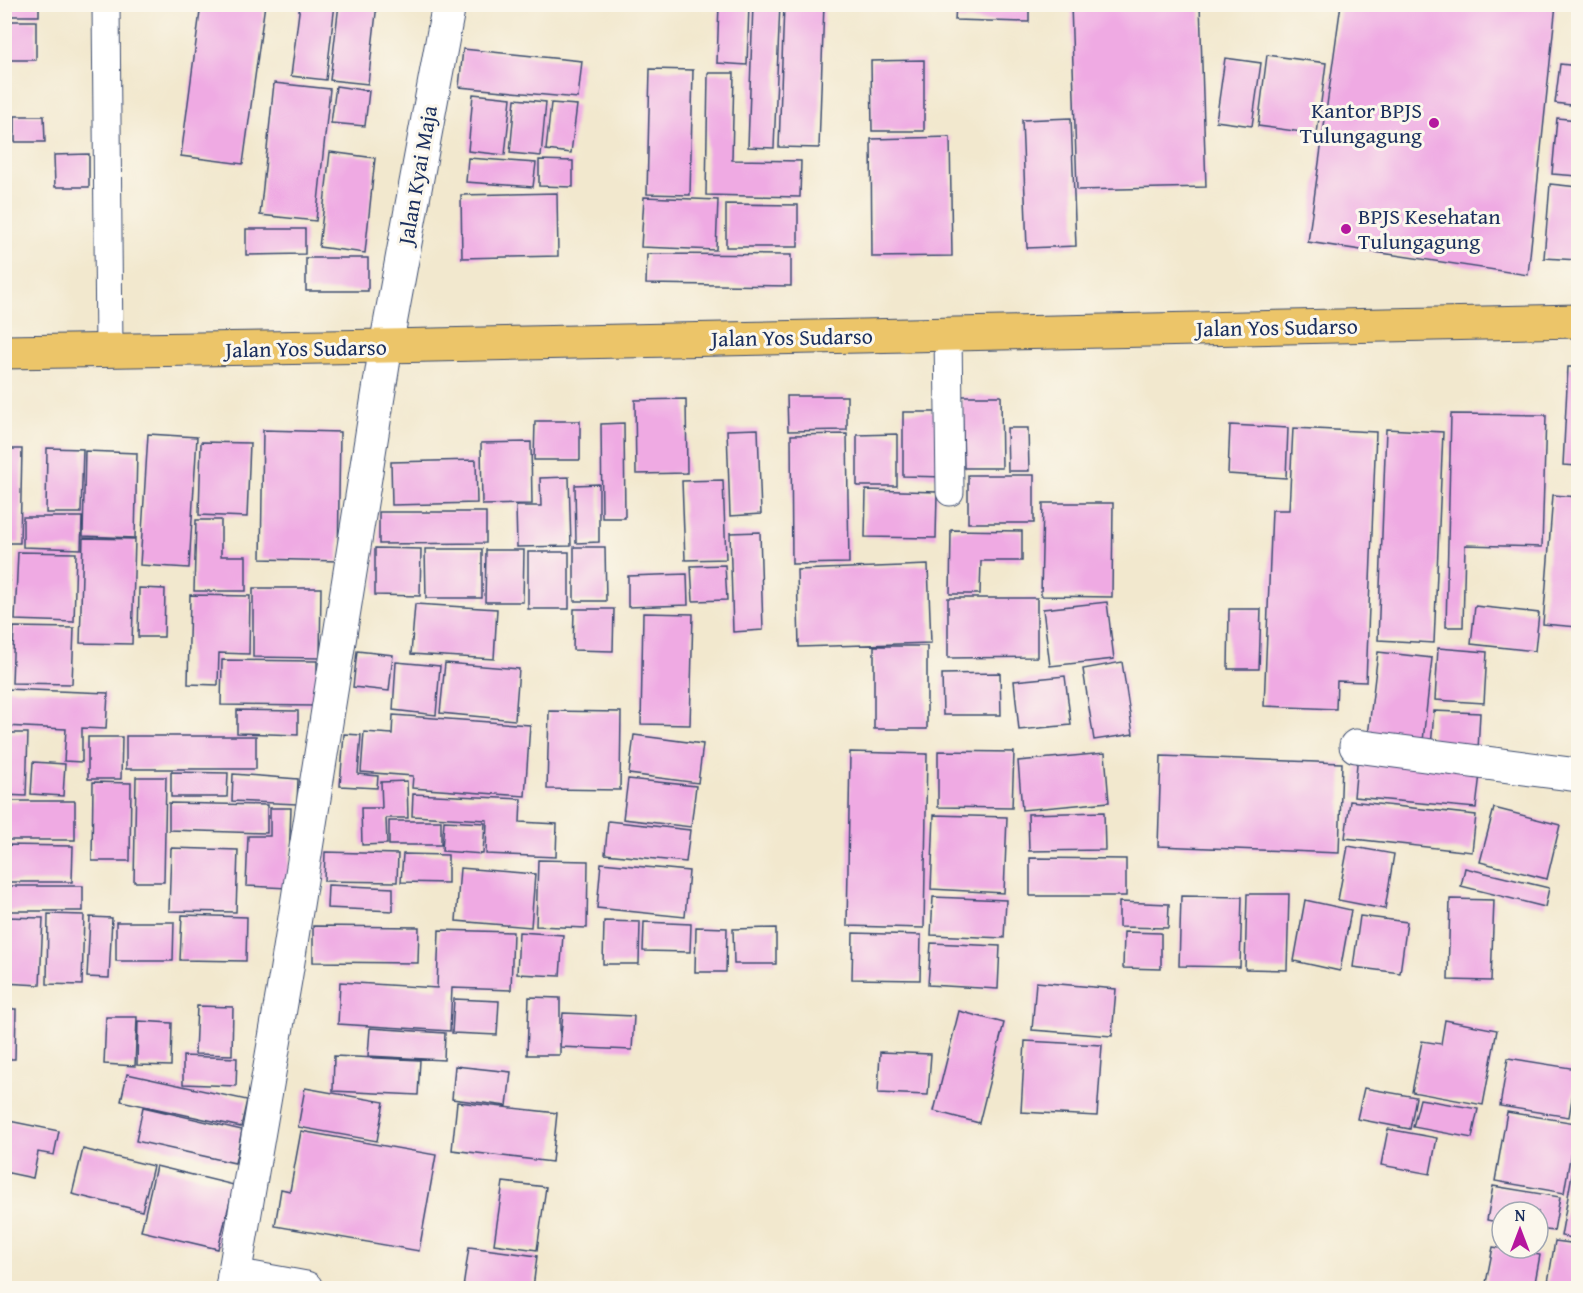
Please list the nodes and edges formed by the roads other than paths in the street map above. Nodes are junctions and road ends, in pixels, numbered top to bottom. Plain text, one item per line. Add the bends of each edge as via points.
1 (106, 4) edge
2 (449, 4) edge
3 (1578, 321) edge
4 (948, 333) junction
5 (386, 346) junction
6 (109, 351) junction
7 (4, 352) edge
8 (950, 492) dead end
9 (1356, 746) dead end
10 (1578, 775) edge
11 (233, 1282) edge
12 (306, 1288) edge

1 - 6 lane
2 - 5 street, Jalan Kyai Maja
3 - 4 highway, Jalan Yos Sudarso
4 - 5 highway, Jalan Yos Sudarso
4 - 8 lane
5 - 6 highway, Jalan Yos Sudarso
5 - 11 street, Jalan Kyai Maja
6 - 7 highway, Jalan Yos Sudarso
9 - 10 street
11 - 12 street

